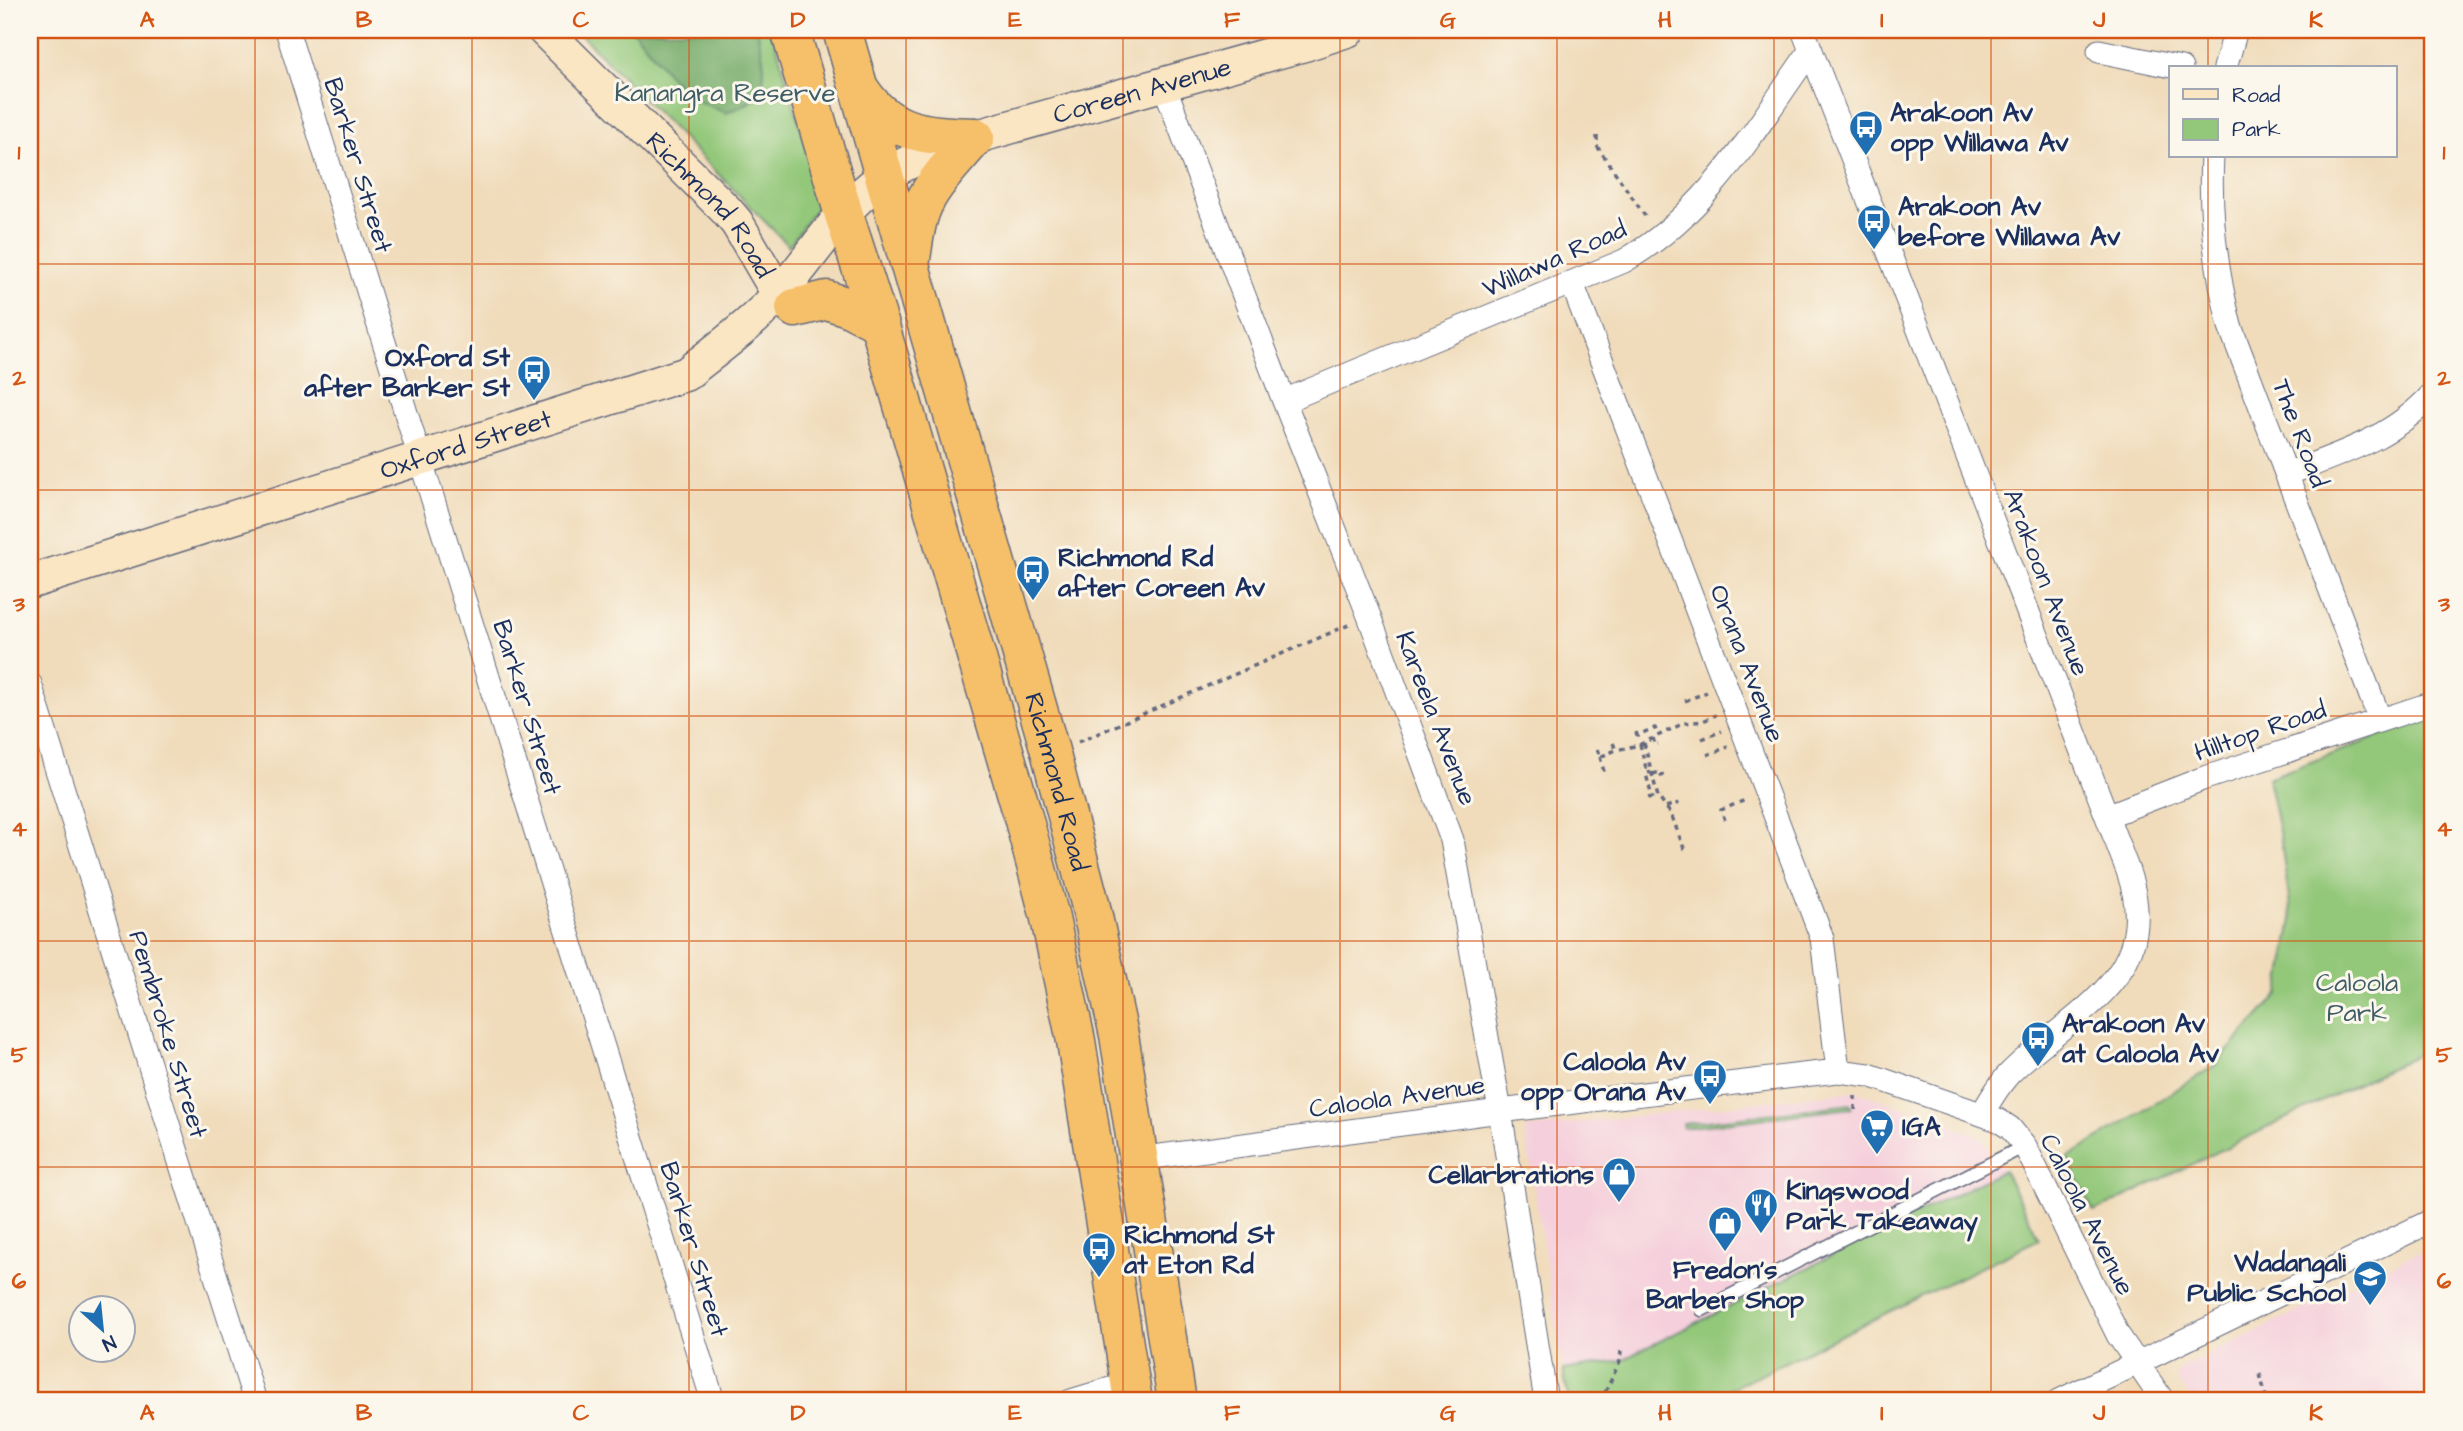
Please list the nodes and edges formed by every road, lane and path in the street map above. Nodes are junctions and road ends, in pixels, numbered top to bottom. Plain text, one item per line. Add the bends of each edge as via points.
1 (287, 30) edge
2 (790, 30) edge
3 (842, 30) edge
4 (1348, 30) edge
5 (2236, 30) edge
6 (552, 32) edge
7 (1807, 40) edge
8 (2099, 51) dead end
9 (2171, 66) edge
10 (2226, 66) edge
11 (1164, 85) junction
12 (859, 88) junction
13 (1597, 136) dead end
14 (975, 137) junction
15 (2212, 158) edge
16 (887, 186) junction
17 (848, 227) junction
18 (1653, 228) dead end
19 (910, 264) junction
20 (1572, 283) junction
21 (787, 301) junction
22 (879, 323) junction
23 (686, 374) joint
24 (2433, 393) edge
25 (1284, 401) junction
26 (422, 459) junction
27 (2287, 474) junction
28 (30, 582) edge
29 (1369, 616) junction
30 (30, 684) edge
31 (1709, 691) dead end
32 (1685, 701) dead end
33 (2433, 703) edge
34 (1718, 715) dead end
35 (2380, 720) junction
36 (1724, 731) dead end
37 (1636, 732) dead end
38 (1655, 737) junction
39 (1702, 739) dead end
40 (1613, 743) dead end
41 (1642, 743) junction
42 (1658, 744) dead end
43 (1072, 745) dead end
44 (1730, 746) dead end
45 (1597, 749) dead end
46 (1616, 750) junction
47 (1707, 755) dead end
48 (1600, 757) junction
49 (1641, 770) dead end
50 (1652, 773) junction
51 (1605, 775) dead end
52 (1664, 775) dead end
53 (1648, 798) dead end
54 (1750, 798) dead end
55 (1679, 803) dead end
56 (1666, 807) junction
57 (2107, 816) junction
58 (1725, 821) dead end
59 (1685, 833) dead end
60 (1679, 836) junction
61 (1685, 851) dead end
62 (1076, 1041) junction
63 (1838, 1071) junction
64 (1855, 1096) dead end
65 (1855, 1110) dead end
66 (1500, 1111) junction
67 (1982, 1114) junction
68 (2025, 1146) junction
69 (1138, 1159) junction
70 (2433, 1220) edge
71 (1115, 1287) junction
72 (1702, 1310) dead end
73 (1621, 1351) dead end
74 (2137, 1364) junction
75 (2260, 1374) dead end
76 (1132, 1392) edge
77 (255, 1401) edge
78 (713, 1401) edge
79 (1070, 1401) edge
80 (1177, 1401) edge
81 (1546, 1401) edge
82 (1601, 1401) edge
83 (2059, 1401) edge
84 (2163, 1401) edge
85 (2267, 1401) edge

1 - 26 street, Barker Street
2 - 17 highway, Richmond Road
3 - 12 highway, Richmond Road
4 - 11 street, Coreen Avenue
5 - 10 street
6 - 21 street, Richmond Road via 726,210
7 - 20 street, Willawa Road via 1721,177 1684,218 1646,249
7 - 57 street, Arakoon Avenue
8 - 9 street
11 - 14 street, Coreen Avenue
11 - 25 street, Kareela Avenue
12 - 14 highway via 878,111 906,130
12 - 16 highway, Richmond Road
13 - 18 path via 1597,146
14 - 16 street, Coreen Avenue via 923,156
14 - 19 highway via 924,201
15 - 27 street, The Road via 2213,226 2224,301
16 - 17 street, Coreen Avenue via 865,191
16 - 19 highway, Richmond Road
17 - 21 street, Coreen Avenue
17 - 22 highway, Richmond Road
19 - 69 highway, Richmond Road via 1090,904 1119,1035
20 - 25 street, Willawa Road
20 - 63 street, Orana Avenue via 1820,930
21 - 22 highway via 827,300
21 - 23 street, Coreen Avenue via 759,340
22 - 62 highway, Richmond Road via 1021,809
23 - 26 street, Oxford Street
24 - 27 street via 2381,435
25 - 29 street, Kareela Avenue
26 - 28 street, Oxford Street
26 - 78 street, Barker Street
27 - 35 street, The Road
29 - 43 path
29 - 66 street, Kareela Avenue via 1452,840
30 - 77 street, Pembroke Street
31 - 32 path
33 - 35 street, Hilltop Road
34 - 38 path via 1684,723
35 - 57 street, Hilltop Road
36 - 39 path
37 - 38 path via 1655,728
38 - 41 path
38 - 42 path
40 - 46 path
41 - 46 path
41 - 49 path via 1646,768
41 - 50 path
44 - 47 path
45 - 48 path
46 - 48 path
48 - 51 path
50 - 52 path
50 - 53 path via 1646,774 1653,797
50 - 56 path via 1658,797
54 - 58 path via 1720,808
55 - 56 path
56 - 60 path
57 - 67 street, Arakoon Avenue via 2136,896 2136,928 2126,961 2107,989 2009,1074
59 - 60 path
60 - 61 path
62 - 69 highway via 1121,1143
62 - 71 highway, Richmond Road
63 - 66 street, Caloola Avenue
63 - 67 street, Caloola Avenue via 1868,1075
64 - 65 path
66 - 69 street, Caloola Avenue
66 - 81 street, Kareela Avenue
67 - 68 street, Caloola Avenue via 2010,1128
68 - 72 lane
68 - 74 street, Caloola Avenue via 2118,1335
69 - 71 highway via 1124,1193 1124,1233
69 - 80 highway, Richmond Road
70 - 74 street
71 - 76 highway, Richmond Road
73 - 82 path
74 - 83 street
74 - 84 street, Caloola Avenue
75 - 85 path
76 - 79 street

